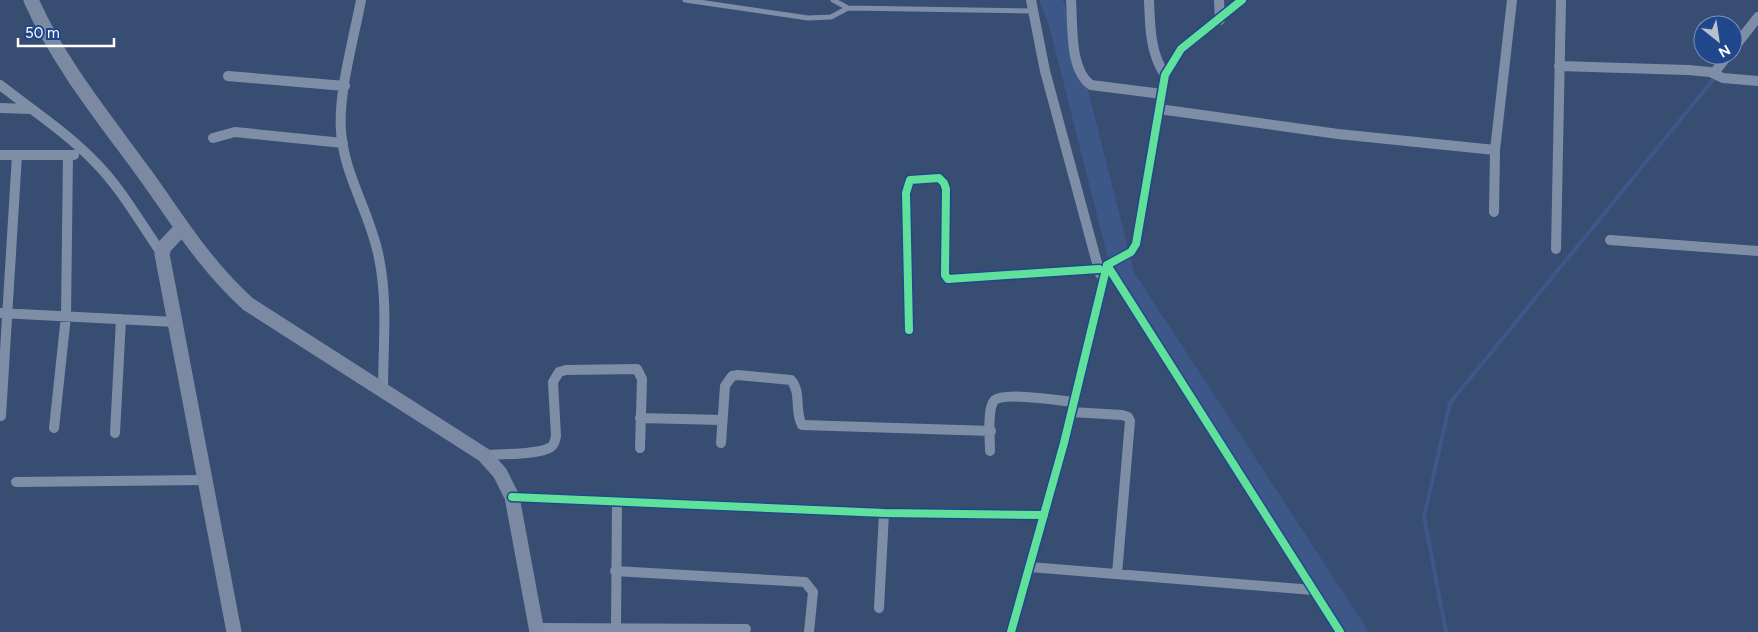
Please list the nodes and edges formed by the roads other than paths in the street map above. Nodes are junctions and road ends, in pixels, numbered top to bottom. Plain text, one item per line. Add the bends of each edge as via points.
1 (31, 0) edge
2 (361, 0) edge
3 (685, 0) edge
4 (832, 0) edge
5 (1031, 0) edge
6 (1071, 0) edge
7 (1148, 0) edge
8 (1219, 0) edge
9 (1242, 0) edge
10 (1512, 0) edge
11 (1561, 0) edge
12 (848, 8) junction
13 (1033, 11) junction
14 (1758, 17) edge
15 (1220, 20) junction
16 (1743, 36) edge
17 (1719, 65) edge
18 (1559, 66) junction
19 (1712, 73) junction
20 (1165, 75) junction
21 (228, 76) dead end
22 (1758, 81) edge
23 (0, 85) edge
24 (345, 86) junction
25 (1162, 94) junction
26 (0, 108) edge
27 (30, 109) junction
28 (1159, 110) junction
29 (213, 138) dead end
30 (343, 143) junction
31 (1494, 150) junction
32 (0, 155) edge
33 (17, 155) junction
34 (68, 155) junction
35 (88, 155) junction
36 (1494, 212) dead end
37 (181, 229) junction
38 (1610, 240) dead end
39 (1556, 249) dead end
40 (1758, 251) edge
41 (162, 254) junction
42 (1106, 265) junction
43 (4, 313) edge
44 (66, 316) junction
45 (122, 319) junction
46 (175, 322) junction
47 (909, 330) dead end
48 (383, 391) junction
49 (1073, 407) junction
50 (0, 416) edge
51 (640, 418) junction
52 (722, 420) junction
53 (54, 428) dead end
54 (990, 431) junction
55 (115, 433) dead end
56 (721, 443) dead end
57 (640, 448) dead end
58 (990, 451) dead end
59 (484, 455) junction
60 (204, 480) junction
61 (16, 482) dead end
62 (512, 497) junction
63 (617, 502) junction
64 (884, 513) junction
65 (1044, 515) junction
66 (1030, 566) junction
67 (616, 571) junction
68 (1117, 574) junction
69 (1313, 590) junction
70 (879, 608) dead end
71 (616, 628) junction
72 (746, 629) dead end
73 (537, 630) edge
74 (234, 632) edge
75 (809, 632) edge
76 (1011, 632) edge
77 (1340, 632) edge

1 - 37 main road via 49,38 73,75 149,179
2 - 24 street
3 - 12 lane via 814,18 831,17
4 - 12 lane
5 - 13 street
6 - 25 street via 1076,68 1082,79 1091,85
7 - 20 street via 1154,51
8 - 15 street
9 - 15 street
10 - 31 street
11 - 18 street
12 - 13 lane
13 - 42 street via 1045,71
14 - 16 street
15 - 20 street via 1181,49
17 - 19 street
18 - 19 street
18 - 39 street
19 - 22 street via 1724,78
20 - 25 street
21 - 24 street
23 - 27 street
24 - 30 street
25 - 28 street
26 - 27 street
27 - 35 street
28 - 31 street via 1338,134
28 - 42 street via 1136,244 1125,256
29 - 30 street via 236,132
30 - 48 street via 346,164 380,258
31 - 36 street
32 - 33 street
33 - 34 street
33 - 43 street
34 - 35 street
34 - 44 street
35 - 41 street via 110,179
37 - 41 main road via 164,247
37 - 48 main road via 224,282 248,304
38 - 40 street
41 - 46 main road
42 - 47 street via 948,279 945,275 944,182 939,178 915,178 910,180 906,193
42 - 49 street
42 - 69 street
43 - 44 street
43 - 50 street
44 - 45 street
44 - 53 street
45 - 46 street
45 - 55 street
46 - 60 main road
48 - 59 main road
49 - 54 street via 1009,396 997,398 991,410
49 - 65 street
49 - 68 street via 1122,415 1130,421
51 - 52 street
51 - 57 street
51 - 59 street via 642,379 637,369 559,372 553,382 554,443 551,447
52 - 54 street via 725,386 732,376 738,375 791,380 798,392 798,413 802,425
52 - 56 street
54 - 58 street
59 - 62 main road via 500,473
60 - 61 street
60 - 74 main road
62 - 63 street
62 - 73 main road
63 - 64 street
63 - 67 street
64 - 65 street
64 - 70 street
65 - 66 street
66 - 68 street
66 - 76 street
67 - 71 street
67 - 75 street via 805,582 813,592
68 - 69 street
69 - 77 street
71 - 72 street
71 - 73 street

